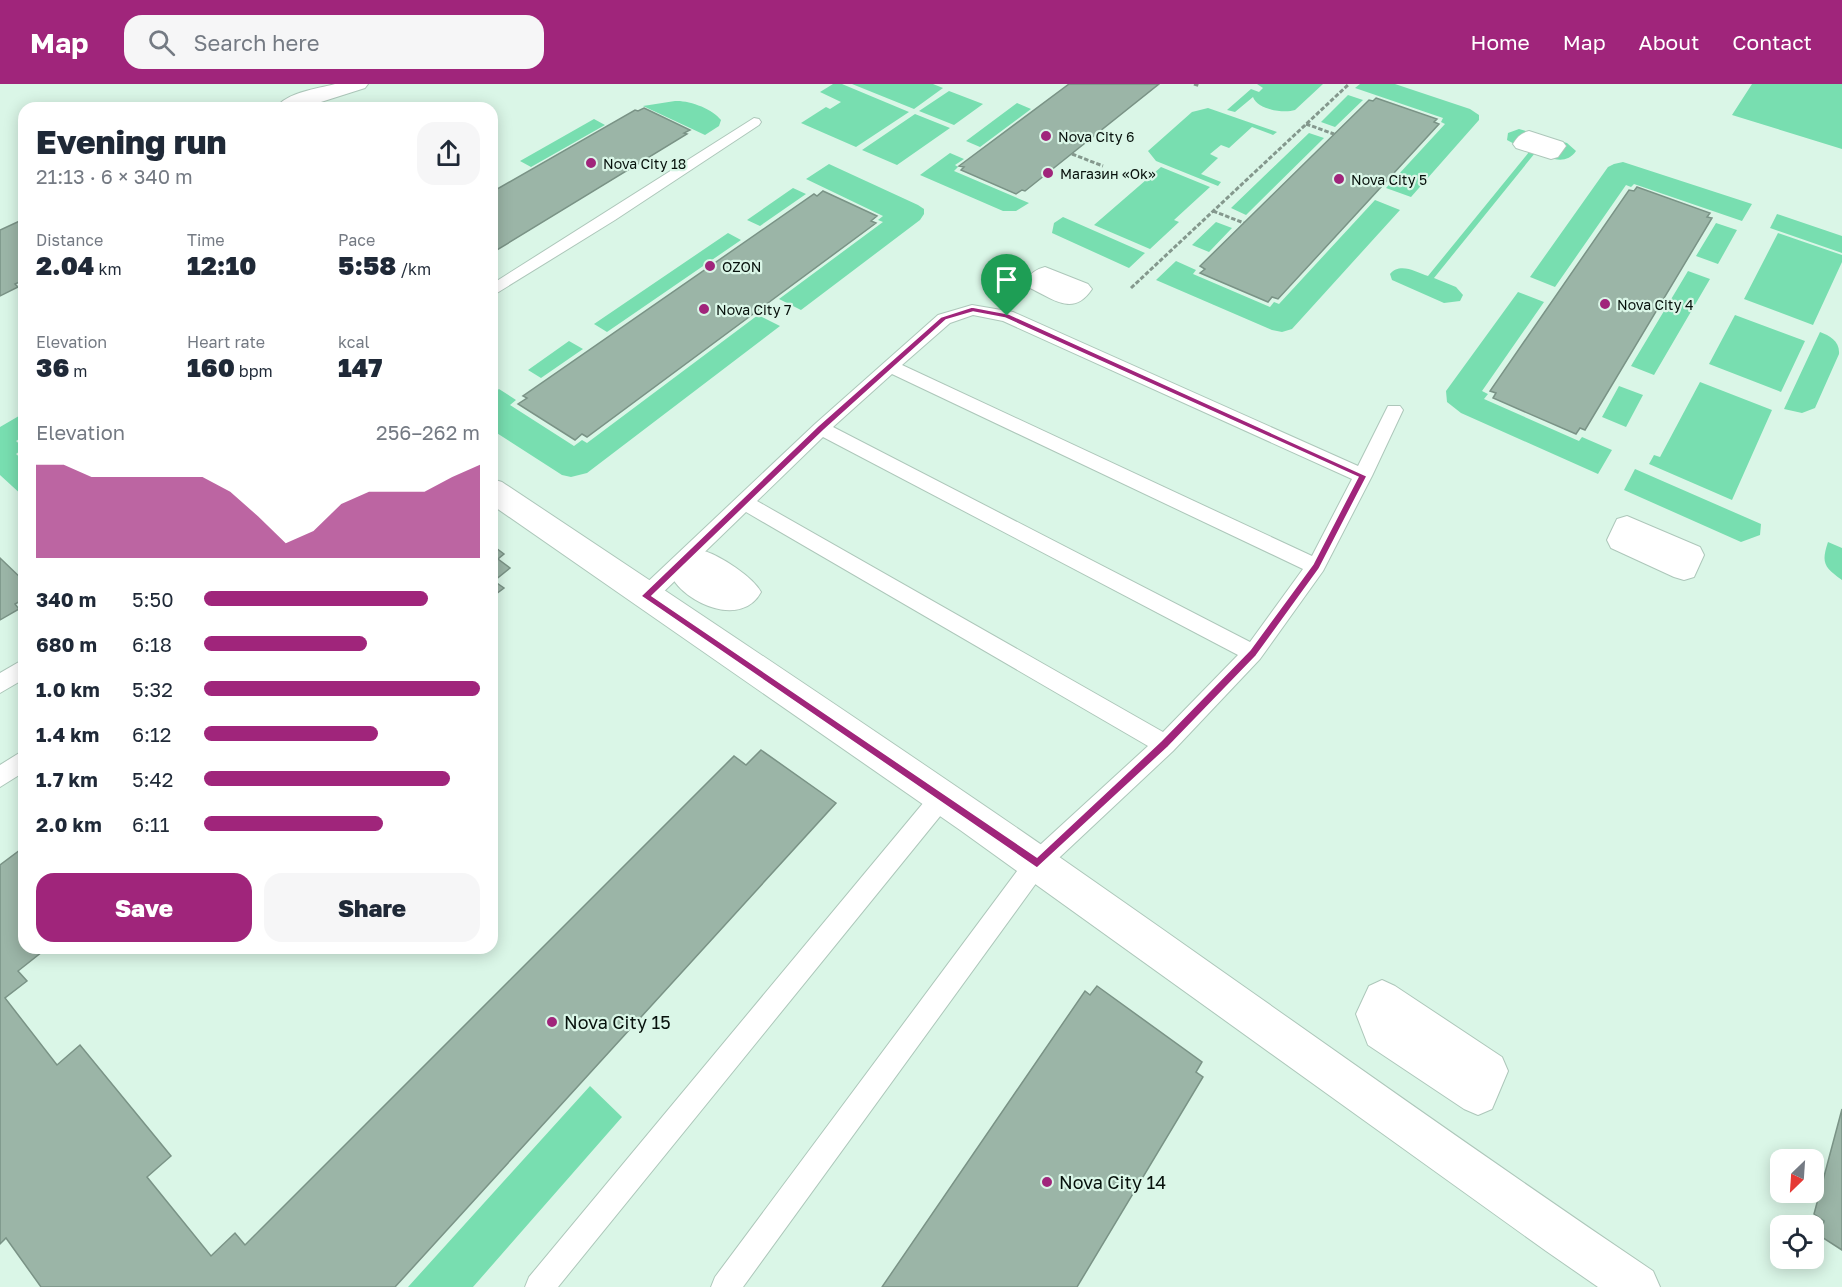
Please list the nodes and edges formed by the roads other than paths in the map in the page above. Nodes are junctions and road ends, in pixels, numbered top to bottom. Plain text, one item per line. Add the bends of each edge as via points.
1 (358, 84) edge
2 (297, 102) edge
3 (754, 122) dead end
4 (498, 287) edge
5 (890, 366) junction
6 (1394, 410) dead end
7 (821, 428) junction
8 (1363, 476) junction
9 (498, 494) edge
10 (746, 502) junction
11 (1316, 566) junction
12 (646, 596) junction
13 (1253, 653) junction
14 (18, 672) edge
15 (0, 684) edge
16 (1165, 744) junction
17 (18, 764) edge
18 (0, 777) edge
19 (942, 797) junction
20 (1037, 863) junction
21 (539, 1287) edge
22 (725, 1287) edge
23 (1637, 1287) edge

1 - 2 street
3 - 4 lane
5 - 7 lane
5 - 8 lane via 944,319 972,310 1007,316
5 - 11 lane
6 - 8 lane
7 - 10 lane
7 - 13 lane
8 - 11 lane
9 - 12 street
10 - 12 lane
10 - 16 lane
11 - 13 lane
12 - 19 street
13 - 16 lane
14 - 15 lane
16 - 20 lane
17 - 18 lane
19 - 20 street
19 - 21 lane
20 - 22 lane
20 - 23 street via 1491,1189

